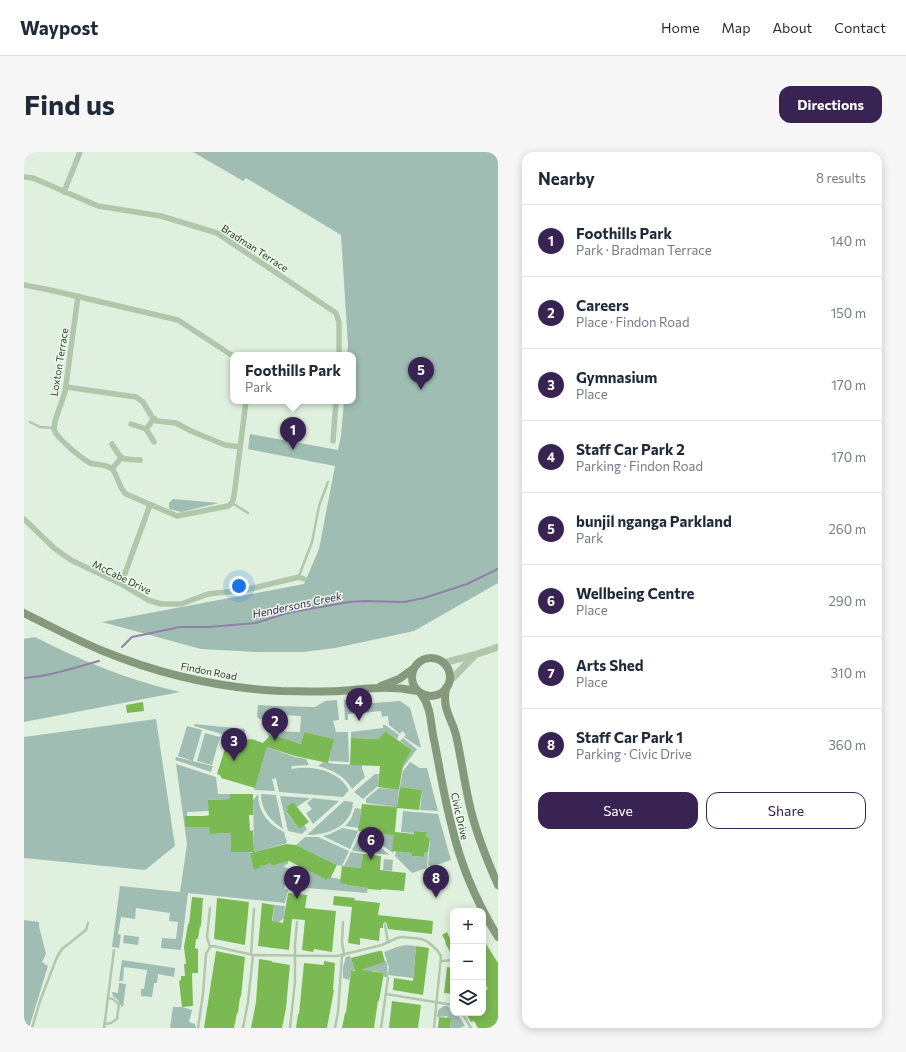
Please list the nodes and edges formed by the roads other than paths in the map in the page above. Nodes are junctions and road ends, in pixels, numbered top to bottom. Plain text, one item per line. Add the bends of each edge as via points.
1 (80, 152) edge
2 (24, 177) edge
3 (64, 192) junction
4 (24, 285) edge
5 (78, 296) junction
6 (339, 352) edge
7 (230, 354) edge
8 (66, 387) junction
9 (246, 404) edge
10 (336, 404) edge
11 (154, 419) junction
12 (30, 422) dead end
13 (131, 424) dead end
14 (53, 428) junction
15 (146, 429) junction
16 (333, 440) dead end
17 (154, 442) dead end
18 (112, 444) dead end
19 (240, 447) junction
20 (121, 458) junction
21 (140, 460) dead end
22 (112, 469) junction
23 (328, 482) dead end
24 (232, 503) junction
25 (150, 505) junction
26 (248, 513) dead end
27 (24, 519) edge
28 (302, 578) joint
29 (121, 584) junction
30 (24, 607) edge
31 (24, 613) edge
32 (46, 624) junction
33 (498, 647) edge
34 (474, 656) junction
35 (443, 663) junction
36 (413, 669) junction
37 (448, 685) junction
38 (377, 687) junction
39 (419, 692) junction
40 (498, 885) edge
41 (210, 908) dead end
42 (254, 909) dead end
43 (297, 922) dead end
44 (343, 922) dead end
45 (88, 923) dead end
46 (385, 926) dead end
47 (498, 937) edge
48 (388, 942) junction
49 (210, 947) junction
50 (114, 950) dead end
51 (252, 954) junction
52 (295, 956) junction
53 (343, 956) junction
54 (450, 960) edge
55 (442, 961) junction
56 (388, 978) dead end
57 (386, 994) junction
58 (108, 998) junction
59 (437, 1002) junction
60 (450, 1004) edge
61 (464, 1016) edge
62 (105, 1024) junction
63 (32, 1028) edge
64 (104, 1028) edge
65 (198, 1028) edge
66 (243, 1028) edge
67 (290, 1028) edge
68 (335, 1028) edge
69 (381, 1028) edge
70 (434, 1028) edge
71 (471, 1028) edge

1 - 3 street
2 - 3 street, Bradman Terrace via 33,178
3 - 6 street, Bradman Terrace via 98,206 161,216 217,233 336,313 339,322
4 - 5 street
5 - 7 street via 178,320
5 - 8 street, Loxton Terrace
8 - 11 street via 136,397 143,402
8 - 14 street, Loxton Terrace
9 - 19 street
10 - 16 street
11 - 15 street
11 - 19 street via 176,423 225,444
12 - 14 lane via 40,427
13 - 15 street
14 - 22 street via 58,436 85,460
15 - 17 street
18 - 20 street
19 - 24 street
20 - 21 street via 128,461
20 - 22 street
22 - 25 street via 126,494
23 - 28 lane, McCabe Drive via 319,506 312,542 302,566
24 - 25 street via 224,508 181,516
24 - 26 lane
25 - 29 street
27 - 29 street, McCabe Drive via 54,548 71,560
28 - 29 street, McCabe Drive via 245,590 212,593 174,604 154,602
30 - 32 main road, Findon Road
31 - 32 main road, Findon Road
32 - 38 main road, Findon Road via 134,662 211,683 298,691 340,691
33 - 34 street
34 - 35 street
34 - 37 street
35 - 36 main road via 425,659
35 - 37 main road via 449,672
36 - 38 main road, Findon Road via 399,679
36 - 39 main road via 412,681
37 - 39 main road via 437,695
37 - 40 main road, Civic Drive via 445,706 456,734 479,838
38 - 39 main road, Findon Road
39 - 47 main road, Civic Drive via 431,715 446,802 460,856 479,902
41 - 49 lane via 207,937
42 - 51 lane
43 - 52 lane
44 - 53 lane
45 - 63 lane via 86,930 62,948 57,957
46 - 48 lane
48 - 53 lane
48 - 55 lane via 403,937 422,939 437,950
49 - 51 lane
49 - 65 lane via 206,954
50 - 58 lane
51 - 52 lane
51 - 66 lane
52 - 53 lane
52 - 67 lane
53 - 68 lane
54 - 55 lane
55 - 59 lane
56 - 57 lane
57 - 59 lane
57 - 69 lane
58 - 62 lane
58 - 62 lane via 119,1004 117,1019
59 - 60 lane
59 - 70 lane
61 - 71 lane
62 - 64 lane

